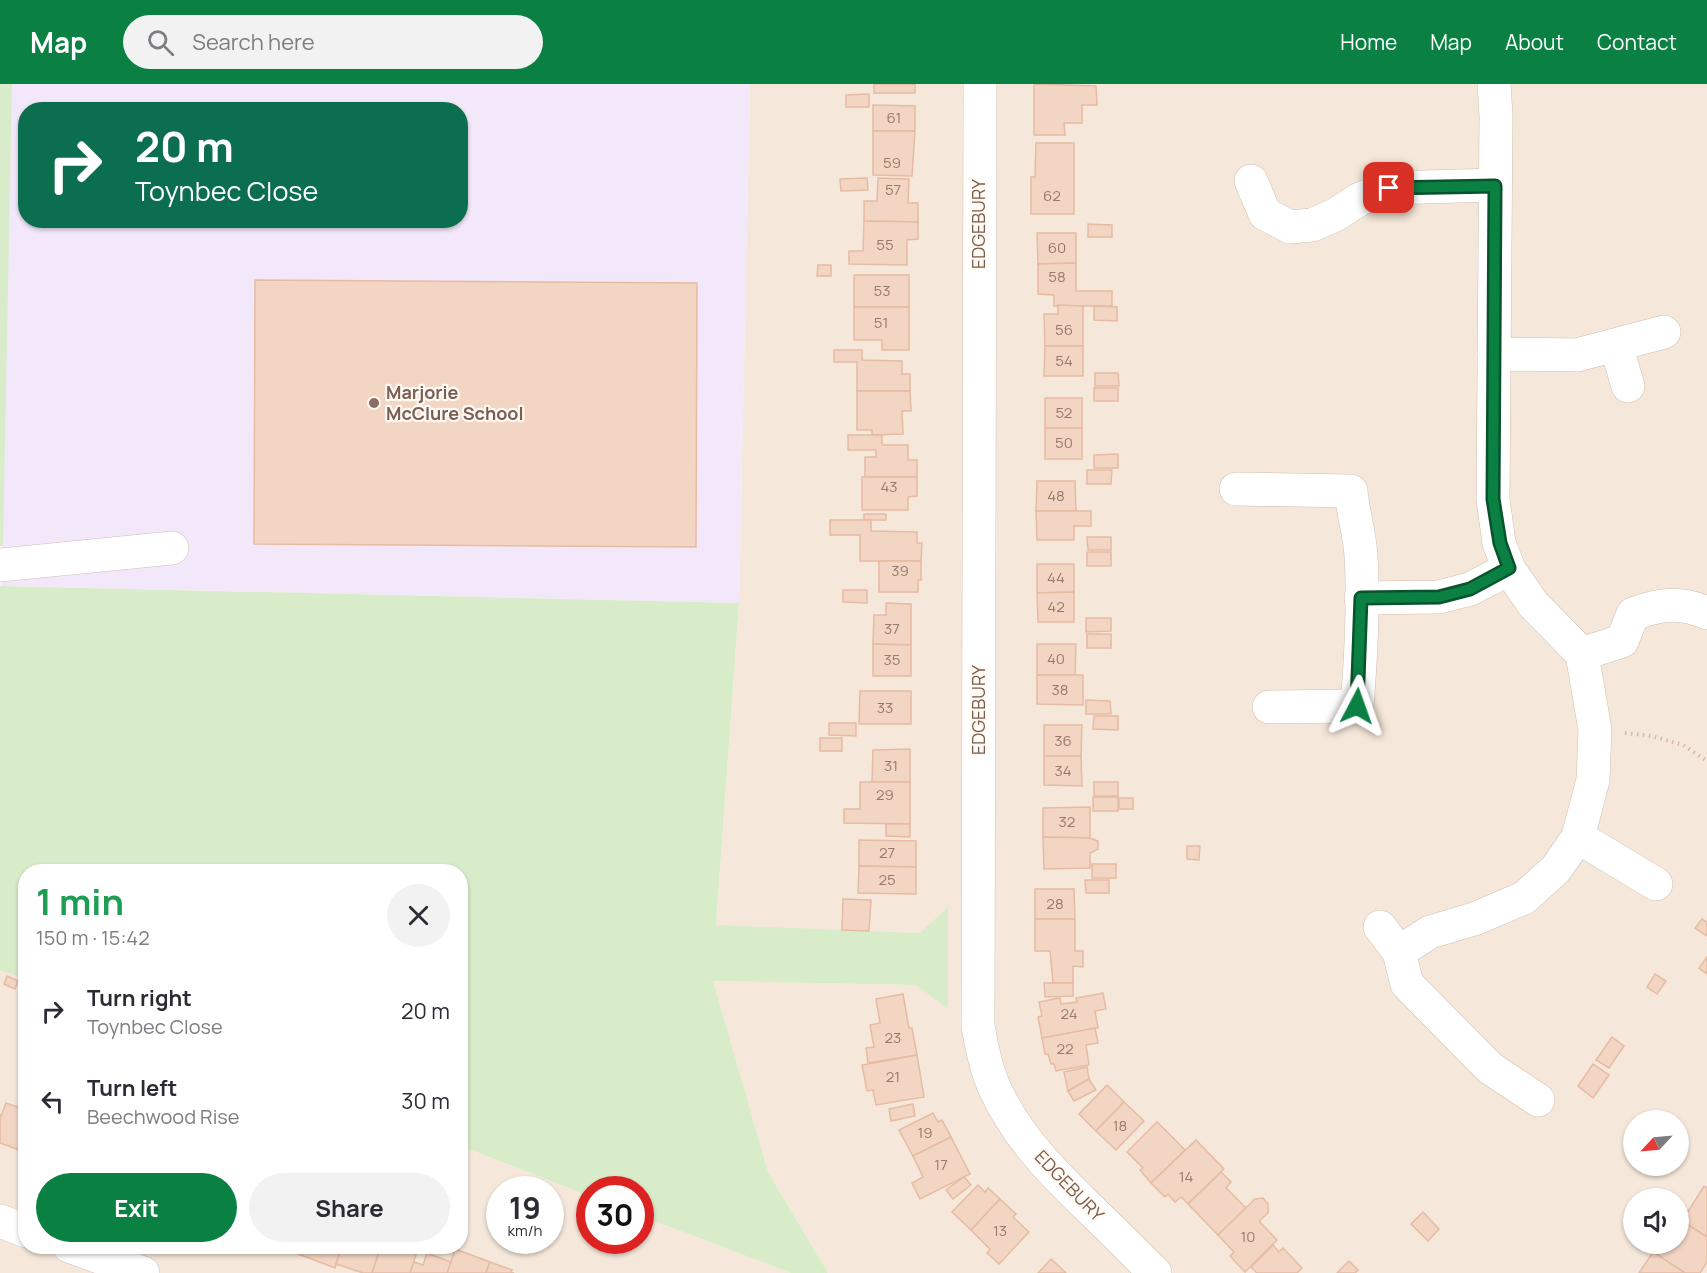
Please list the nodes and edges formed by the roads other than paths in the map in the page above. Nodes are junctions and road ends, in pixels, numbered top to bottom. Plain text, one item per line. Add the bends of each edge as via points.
1 (980, 84) edge
2 (1494, 84) edge
3 (1251, 181) dead end
4 (1495, 186) junction
5 (1664, 332) dead end
6 (1616, 345) junction
7 (1494, 354) junction
8 (1628, 386) dead end
9 (1236, 489) dead end
10 (172, 548) dead end
11 (0, 565) edge
12 (1509, 568) junction
13 (1361, 598) junction
14 (1707, 614) edge
15 (1582, 654) junction
16 (1269, 706) dead end
17 (1578, 837) junction
18 (1656, 884) dead end
19 (1380, 927) dead end
20 (1399, 952) junction
21 (1538, 1100) dead end
22 (0, 1221) edge
23 (18, 1228) edge
24 (81, 1254) edge
25 (98, 1266) edge
26 (142, 1273) edge
27 (1155, 1273) edge

1 - 27 street, EDGEBURY via 978,1026 994,1087 1024,1141
2 - 4 street
3 - 4 street via 1265,214 1290,226 1312,225 1389,188
4 - 7 street
5 - 6 street
6 - 7 street via 1577,355
6 - 8 street
7 - 12 street via 1493,499 1500,543
9 - 13 street via 1352,491 1361,554
10 - 11 street
12 - 13 street via 1470,589 1439,597
12 - 15 street via 1533,604
13 - 16 street via 1357,706
14 - 15 street via 1694,607 1658,605 1633,614 1622,641
15 - 17 street via 1594,729 1593,780
17 - 18 street
17 - 20 street via 1556,869 1524,898 1474,920 1430,932
19 - 20 street
20 - 21 street via 1407,984 1490,1068
22 - 23 street
24 - 25 street
25 - 26 street

